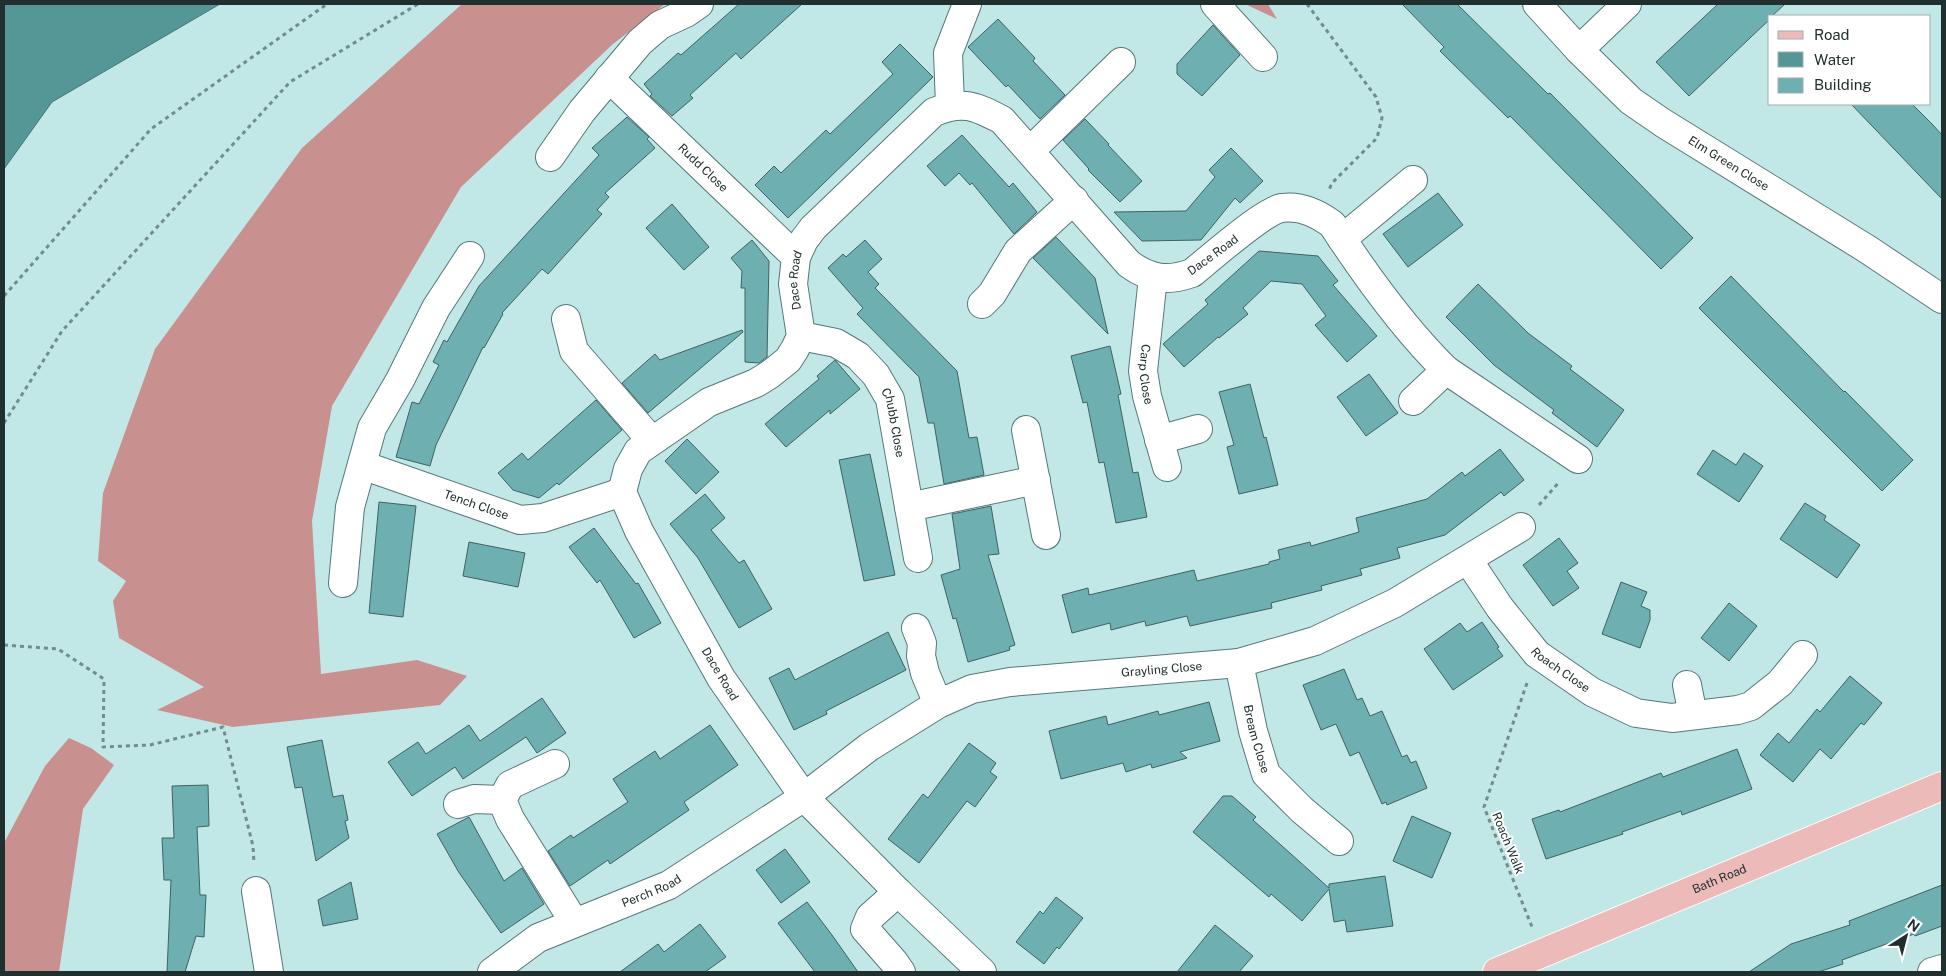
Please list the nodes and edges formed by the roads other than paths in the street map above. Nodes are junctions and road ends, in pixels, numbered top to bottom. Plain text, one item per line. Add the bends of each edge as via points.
1 (699, 4) edge
2 (967, 4) edge
3 (1215, 4) edge
4 (1537, 4) edge
5 (1627, 4) edge
6 (1578, 50) junction
7 (1263, 57) dead end
8 (1121, 62) dead end
9 (609, 78) junction
10 (950, 105) junction
11 (1030, 151) junction
12 (550, 157) dead end
13 (1413, 180) dead end
14 (1074, 200) junction
15 (1342, 240) junction
16 (470, 256) dead end
17 (796, 257) junction
18 (1153, 277) junction
19 (1942, 299) edge
20 (982, 304) dead end
21 (566, 319) dead end
22 (800, 336) junction
23 (1446, 370) junction
24 (1413, 400) dead end
25 (1198, 429) dead end
26 (1026, 430) dead end
27 (651, 440) junction
28 (1159, 440) junction
29 (1578, 459) road end
30 (362, 465) junction
31 (1167, 467) dead end
32 (1036, 480) junction
33 (622, 492) junction
34 (910, 507) junction
35 (1521, 527) road end
36 (1046, 535) dead end
37 (918, 558) dead end
38 (1468, 560) junction
39 (343, 584) dead end
40 (916, 628) dead end
41 (1804, 655) dead end
42 (1240, 663) junction
43 (1687, 684) dead end
44 (938, 704) junction
45 (1693, 715) junction
46 (555, 764) dead end
47 (1942, 786) edge
48 (804, 797) junction
49 (502, 800) junction
50 (458, 804) dead end
51 (1339, 841) dead end
52 (256, 891) road end
53 (898, 892) junction
54 (574, 922) junction
55 (1942, 969) edge
56 (269, 972) edge
57 (492, 972) edge
58 (901, 972) edge
59 (982, 972) edge
60 (1497, 972) edge
61 (1932, 972) edge

1 - 9 street via 686,14 660,25 640,42
2 - 10 street via 948,53
3 - 7 street
4 - 6 street, Elm Green Close
5 - 6 street
6 - 19 street, Elm Green Close via 1631,101 1663,124 1867,249
8 - 11 street
9 - 12 street
9 - 17 street, Rudd Close
10 - 11 street, Dace Road via 976,107 1002,120
10 - 17 street, Dace Road via 934,112 813,228
11 - 14 street, Dace Road
13 - 15 street
14 - 18 street, Dace Road via 1129,264
14 - 20 street via 1018,251 992,294
15 - 18 street, Dace Road via 1332,224 1318,213 1280,208 1263,216 1192,273 1181,277
15 - 23 street via 1407,327
16 - 30 street via 436,308 372,428
17 - 22 street, Dace Road via 793,284
18 - 28 street, Carp Close via 1143,371
21 - 27 street via 574,351
22 - 27 street via 788,360 769,375 710,402
22 - 34 street, Chubb Close via 836,343 858,356 876,375 890,399
23 - 24 street
23 - 29 street
25 - 28 street
26 - 32 street
27 - 33 street via 638,451 628,469
28 - 31 street, Carp Close
30 - 33 street, Tench Close via 520,520 543,518
30 - 39 street via 350,507
32 - 34 street
32 - 36 street
33 - 48 street, Dace Road via 639,531 720,678
34 - 37 street, Chubb Close
35 - 38 street, Grayling Close
38 - 42 street, Grayling Close via 1395,603 1315,640
38 - 45 street, Roach Close via 1500,608 1537,654 1592,692 1636,713 1672,718
40 - 44 street via 922,643 925,673
41 - 45 street, Roach Close via 1774,688 1751,706
42 - 44 street, Grayling Close via 1010,682 972,690
42 - 51 street, Bream Close via 1252,731 1266,774
43 - 45 street
44 - 48 street, Grayling Close via 869,747
46 - 49 street via 510,785
47 - 60 main road, Bath Road
48 - 53 street, Dace Road
48 - 54 street, Perch Road via 669,885
49 - 50 street via 474,799
49 - 54 street via 510,819
52 - 56 street
53 - 58 street via 870,917 865,929
53 - 59 street, Dace Road
54 - 57 street, Perch Road via 538,938
55 - 61 street

